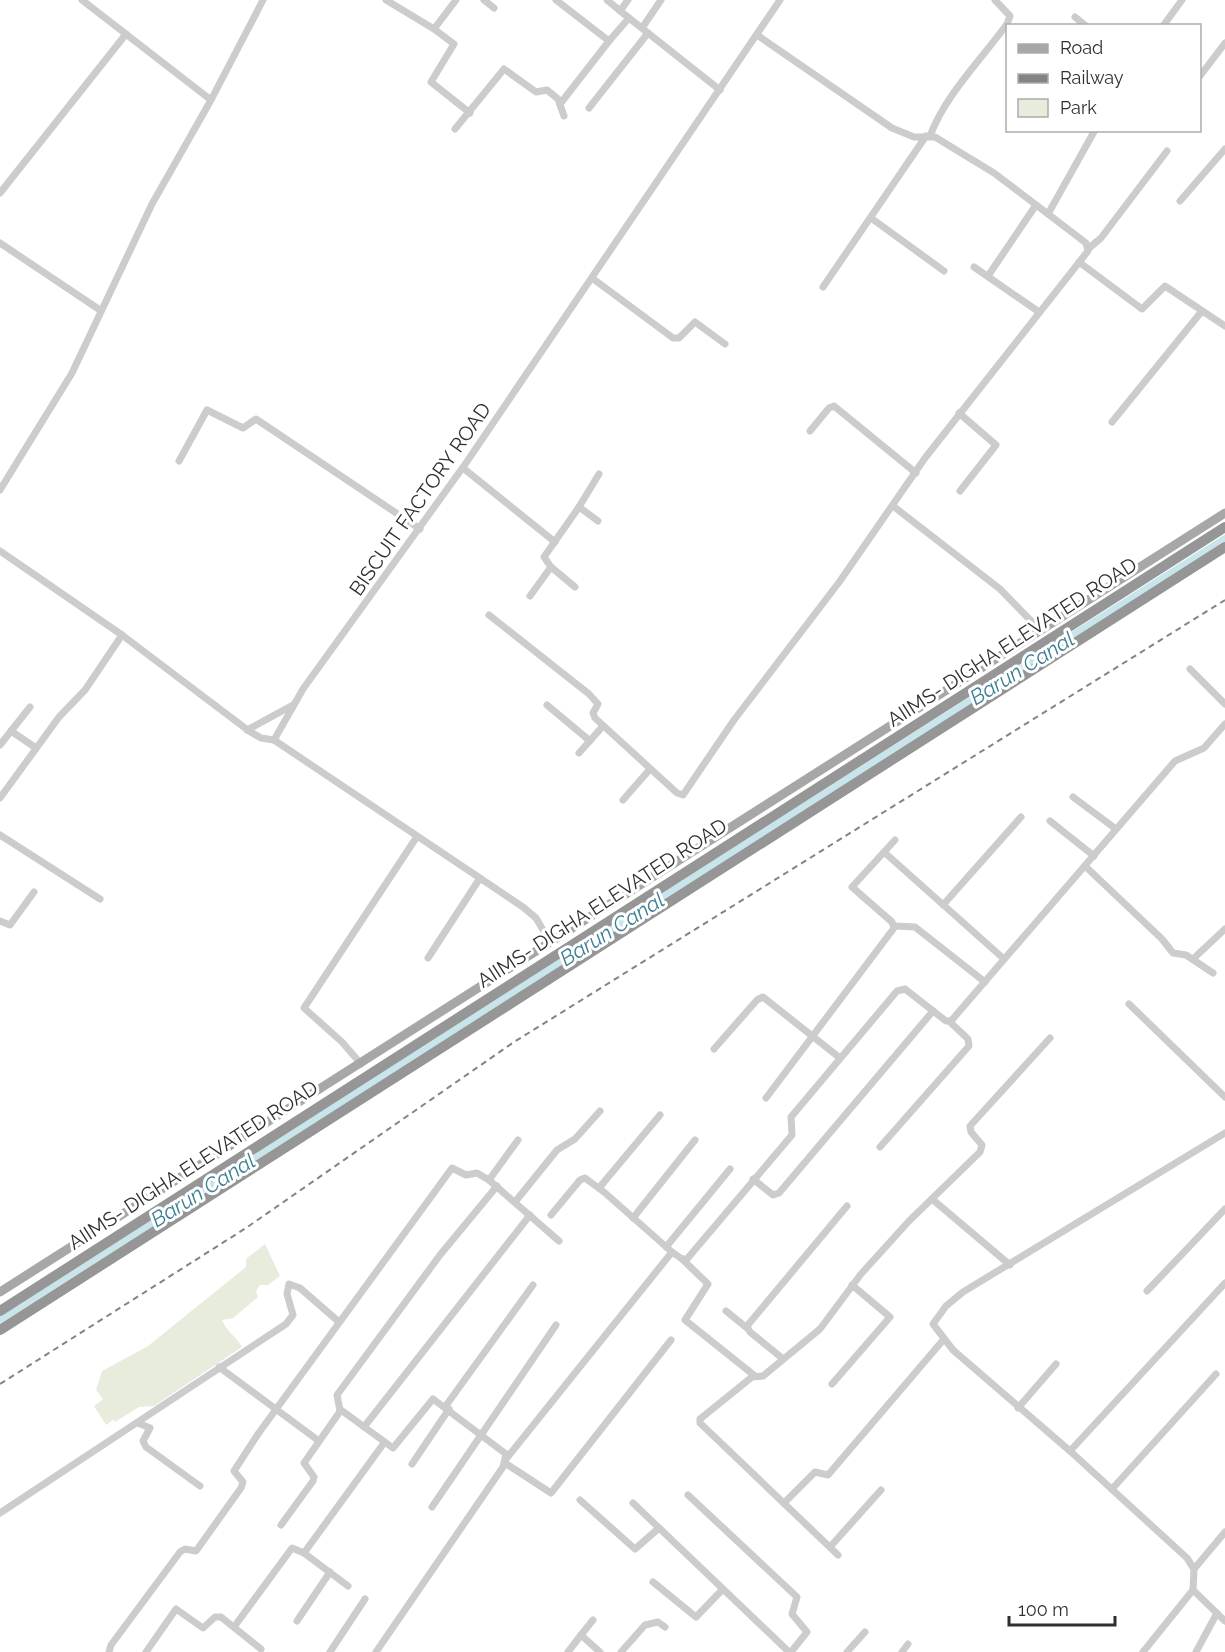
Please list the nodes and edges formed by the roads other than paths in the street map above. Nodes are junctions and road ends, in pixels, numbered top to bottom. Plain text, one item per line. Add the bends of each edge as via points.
1 (82, 0) edge
2 (263, 0) edge
3 (386, 0) edge
4 (456, 0) edge
5 (484, 0) edge
6 (556, 0) edge
7 (607, 0) edge
8 (628, 0) edge
9 (661, 0) edge
10 (780, 0) edge
11 (995, 0) edge
12 (1180, 1) edge
13 (494, 8) dead end
14 (620, 11) junction
15 (1075, 16) dead end
16 (629, 18) junction
17 (1007, 24) edge
18 (1084, 24) edge
19 (1165, 24) edge
20 (1006, 25) edge
21 (434, 29) junction
22 (645, 31) junction
23 (126, 34) junction
24 (757, 35) junction
25 (609, 41) junction
26 (1225, 44) edge
27 (1201, 75) edge
28 (720, 90) junction
29 (211, 100) junction
30 (560, 104) junction
31 (589, 108) dead end
32 (470, 113) junction
33 (564, 117) dead end
34 (455, 129) dead end
35 (1094, 132) edge
36 (928, 136) junction
37 (1225, 149) edge
38 (1167, 151) dead end
39 (2, 188) edge
40 (1180, 201) dead end
41 (1036, 205) junction
42 (1048, 214) junction
43 (871, 219) junction
44 (0, 243) edge
45 (1088, 249) junction
46 (1079, 262) junction
47 (974, 267) dead end
48 (944, 271) dead end
49 (988, 276) junction
50 (592, 278) junction
51 (823, 287) dead end
52 (100, 310) junction
53 (1202, 311) junction
54 (1039, 312) junction
55 (1224, 323) edge
56 (725, 344) dead end
57 (959, 413) junction
58 (1112, 422) dead end
59 (810, 431) dead end
60 (179, 461) dead end
61 (463, 468) junction
62 (916, 472) junction
63 (599, 474) dead end
64 (0, 490) edge
65 (960, 491) dead end
66 (893, 506) junction
67 (579, 507) junction
68 (1225, 513) edge
69 (598, 521) dead end
70 (1225, 527) edge
71 (420, 529) junction
72 (555, 542) junction
73 (1225, 547) edge
74 (0, 551) edge
75 (551, 567) junction
76 (575, 587) dead end
77 (530, 596) dead end
78 (489, 615) dead end
79 (1040, 630) junction
80 (122, 635) junction
81 (1190, 669) dead end
82 (1225, 704) edge
83 (293, 705) junction
84 (547, 705) dead end
85 (30, 707) dead end
86 (1225, 724) edge
87 (603, 726) junction
88 (247, 730) junction
89 (11, 731) junction
90 (274, 740) junction
91 (590, 741) junction
92 (0, 746) edge
93 (36, 748) junction
94 (579, 753) dead end
95 (650, 769) junction
96 (1073, 797) dead end
97 (0, 798) edge
98 (623, 800) dead end
99 (1021, 816) dead end
100 (1050, 821) dead end
101 (1116, 829) junction
102 (0, 835) edge
103 (416, 838) junction
104 (895, 840) dead end
105 (884, 852) junction
106 (1094, 856) junction
107 (1084, 866) junction
108 (480, 878) junction
109 (34, 892) dead end
110 (100, 899) dead end
111 (943, 905) junction
112 (0, 921) edge
113 (895, 927) junction
114 (1225, 929) edge
115 (550, 942) junction
116 (428, 958) dead end
117 (1004, 959) junction
118 (1193, 960) junction
119 (1213, 973) dead end
120 (985, 982) junction
121 (1129, 1004) dead end
122 (933, 1011) junction
123 (950, 1022) junction
124 (811, 1037) junction
125 (1050, 1038) dead end
126 (714, 1049) dead end
127 (840, 1058) junction
128 (361, 1064) junction
129 (1225, 1097) edge
130 (766, 1098) dead end
131 (600, 1111) dead end
132 (660, 1115) dead end
133 (1225, 1133) edge
134 (518, 1140) dead end
135 (695, 1140) dead end
136 (880, 1147) dead end
137 (730, 1169) dead end
138 (753, 1179) junction
139 (489, 1180) junction
140 (497, 1186) junction
141 (599, 1188) junction
142 (932, 1199) junction
143 (515, 1202) junction
144 (847, 1206) dead end
145 (1225, 1209) edge
146 (530, 1215) junction
147 (551, 1215) dead end
148 (633, 1218) junction
149 (559, 1241) dead end
150 (669, 1249) junction
151 (682, 1259) junction
152 (1010, 1264) junction
153 (1225, 1283) edge
154 (533, 1285) dead end
155 (852, 1285) junction
156 (1147, 1291) dead end
157 (0, 1292) edge
158 (0, 1311) edge
159 (726, 1311) dead end
160 (339, 1322) junction
161 (556, 1325) dead end
162 (747, 1328) junction
163 (0, 1330) edge
164 (944, 1339) junction
165 (671, 1340) dead end
166 (782, 1358) junction
167 (1056, 1364) dead end
168 (219, 1367) junction
169 (1216, 1374) dead end
170 (755, 1376) junction
171 (832, 1384) dead end
172 (276, 1407) junction
173 (447, 1408) junction
174 (1018, 1408) junction
175 (339, 1411) junction
176 (138, 1423) junction
177 (364, 1427) junction
178 (480, 1433) junction
179 (319, 1441) junction
180 (384, 1443) junction
181 (1070, 1451) junction
182 (506, 1461) junction
183 (412, 1464) dead end
184 (200, 1486) dead end
185 (1112, 1489) junction
186 (881, 1490) dead end
187 (688, 1495) dead end
188 (580, 1500) dead end
189 (633, 1503) dead end
190 (784, 1503) junction
191 (432, 1507) dead end
192 (0, 1513) edge
193 (280, 1525) dead end
194 (659, 1528) junction
195 (1225, 1532) edge
196 (830, 1546) junction
197 (304, 1553) junction
198 (838, 1555) dead end
199 (1194, 1569) junction
200 (330, 1572) junction
201 (653, 1582) dead end
202 (348, 1586) dead end
203 (722, 1590) junction
204 (1193, 1590) junction
205 (365, 1599) dead end
206 (1217, 1613) junction
207 (593, 1620) dead end
208 (297, 1621) dead end
209 (1225, 1621) edge
210 (234, 1627) junction
211 (665, 1627) dead end
212 (865, 1632) dead end
213 (581, 1635) junction
214 (909, 1644) dead end
215 (261, 1649) dead end
216 (109, 1652) edge
217 (146, 1652) edge
218 (330, 1652) edge
219 (376, 1652) edge
220 (568, 1652) edge
221 (600, 1652) edge
222 (621, 1652) edge
223 (790, 1652) edge
224 (847, 1652) edge
225 (902, 1652) edge
226 (1143, 1652) edge
227 (1196, 1652) edge

1 - 23 street
2 - 29 street
3 - 21 street
4 - 21 street
5 - 13 street
6 - 25 street
7 - 14 street
8 - 14 street
9 - 22 street
10 - 24 street, BISCUIT FACTORY ROAD
11 - 17 street via 1010,16
12 - 19 street
14 - 16 street
15 - 18 street
16 - 22 street
16 - 25 street
20 - 36 street
21 - 32 street via 454,44 431,82
22 - 28 street
22 - 31 street
23 - 29 street
23 - 39 street
24 - 28 street, BISCUIT FACTORY ROAD
24 - 36 street via 892,128 914,137
25 - 30 street
26 - 27 street
28 - 50 street, BISCUIT FACTORY ROAD
29 - 52 street via 152,204
30 - 32 street via 549,91 536,92 504,69
30 - 33 street
32 - 34 street
35 - 42 street
36 - 41 street via 994,173
36 - 43 street
37 - 40 street
38 - 45 street via 1101,238
41 - 42 street
41 - 49 street
42 - 45 street via 1086,243
43 - 48 street
43 - 51 street
44 - 52 street
45 - 46 street
46 - 53 street via 1142,309 1164,286
46 - 54 street
47 - 49 street
49 - 54 street
50 - 56 street via 673,338 679,338 695,322
50 - 61 street, BISCUIT FACTORY ROAD
52 - 64 street via 72,373
53 - 55 street
53 - 58 street
54 - 57 street
57 - 62 street
57 - 65 street via 996,445
59 - 62 street via 834,406
60 - 71 street via 207,410 244,428 256,419
61 - 71 street, BISCUIT FACTORY ROAD
61 - 72 street
62 - 66 street
63 - 67 street
66 - 79 street via 1000,589
66 - 95 street via 683,795
67 - 69 street
67 - 72 street
68 - 79 main road
70 - 158 highway, AIIMS- DIGHA ELEVATED ROAD
71 - 83 street, BISCUIT FACTORY ROAD
72 - 75 street via 543,558
73 - 163 highway, AIIMS- DIGHA ELEVATED ROAD
74 - 80 street
75 - 76 street
75 - 77 street
78 - 87 street via 596,701 593,716
79 - 115 main road
80 - 88 street
80 - 93 street via 85,690
81 - 82 street
83 - 88 street
83 - 90 street, BISCUIT FACTORY ROAD
84 - 91 street
85 - 89 street
86 - 101 street via 1204,748 1174,760
87 - 91 street
87 - 95 street
88 - 90 street
89 - 92 street
89 - 93 street
90 - 103 street
91 - 94 street
93 - 97 street
95 - 98 street
96 - 101 street
99 - 111 street
100 - 106 street
101 - 106 street
102 - 110 street
103 - 108 street
103 - 128 street via 303,1009
104 - 105 street
105 - 111 street
105 - 113 street via 852,887
106 - 107 street
107 - 117 street
107 - 118 street via 1173,953
108 - 115 street via 531,913
108 - 116 street
109 - 112 street via 10,925
111 - 117 street
113 - 120 street via 915,927
113 - 124 street
114 - 118 street
115 - 128 main road
117 - 120 street
118 - 119 street
120 - 123 street
121 - 129 street
122 - 123 street
122 - 127 street via 907,990 899,989
122 - 138 street via 778,1193 773,1195
123 - 136 street via 968,1039 969,1046
124 - 126 street via 761,997
124 - 127 street
124 - 130 street
125 - 142 street via 972,1124 970,1130 982,1148
127 - 138 street via 791,1117 792,1135
128 - 157 main road
131 - 143 street via 575,1139 557,1150
132 - 141 street
133 - 152 street
134 - 139 street
135 - 148 street
137 - 150 street
138 - 151 street via 688,1258
139 - 140 street
139 - 160 street via 477,1173 466,1176 452,1168
140 - 143 street
140 - 175 street via 440,1255 337,1395
141 - 147 street via 581,1179
141 - 148 street
142 - 152 street
142 - 155 street
143 - 146 street
144 - 162 street
145 - 156 street
146 - 149 street
146 - 177 street
148 - 150 street
150 - 151 street
150 - 182 street
151 - 170 street via 708,1284 686,1320
152 - 164 street via 946,1306 933,1324
153 - 181 street
154 - 173 street
155 - 166 street via 820,1329
155 - 171 street via 890,1317
159 - 162 street
160 - 168 street via 300,1288 289,1284 287,1294 293,1315 289,1321
160 - 172 street
161 - 178 street
162 - 166 street
164 - 174 street
164 - 190 street via 828,1475 814,1472
165 - 182 street via 551,1493
166 - 170 street via 763,1376
167 - 174 street
168 - 172 street
168 - 176 street
169 - 185 street
170 - 190 street via 699,1421
172 - 179 street
172 - 216 street via 234,1471 243,1482 241,1488 198,1550 180,1552
173 - 178 street
173 - 180 street via 431,1399 395,1447
173 - 183 street
174 - 181 street
175 - 177 street
175 - 179 street
176 - 184 street via 150,1428 143,1444
176 - 192 street
177 - 180 street
178 - 182 street via 502,1450
178 - 191 street
179 - 193 street via 304,1463 313,1481
180 - 197 street
181 - 185 street
182 - 219 street
185 - 199 street
186 - 196 street
187 - 223 street via 797,1597 792,1614 807,1632
188 - 194 street via 635,1549
189 - 194 street
190 - 196 street
194 - 203 street
195 - 199 street
196 - 198 street
197 - 200 street
197 - 210 street via 295,1548 290,1550
199 - 204 street
200 - 202 street
200 - 208 street
201 - 203 street via 696,1617
203 - 223 street
204 - 206 street
204 - 226 street
205 - 218 street
206 - 209 street
206 - 227 street
207 - 213 street
210 - 215 street
210 - 217 street via 217,1616 203,1628 175,1610
211 - 222 street via 658,1622 645,1625
212 - 224 street
213 - 220 street
213 - 221 street
214 - 225 street

